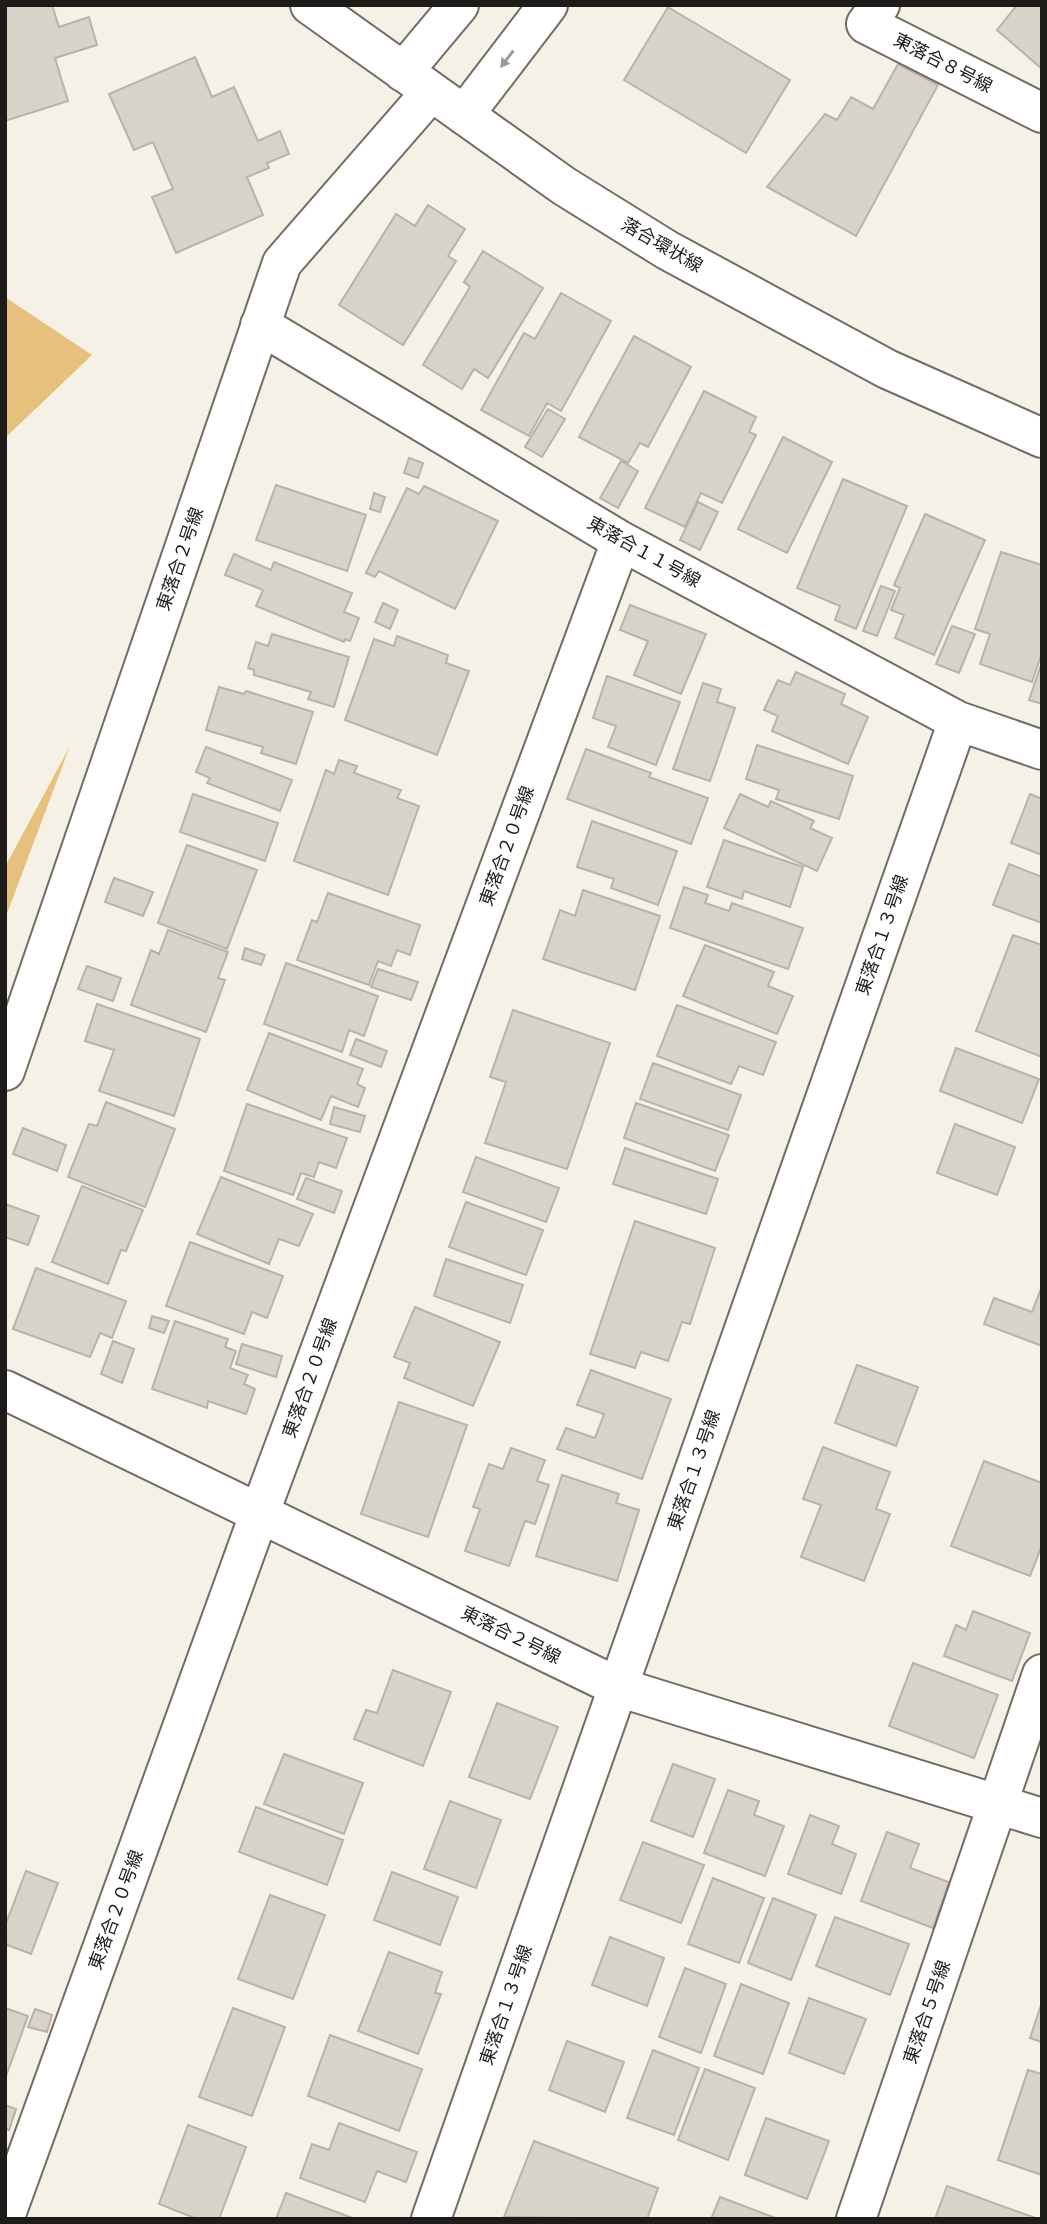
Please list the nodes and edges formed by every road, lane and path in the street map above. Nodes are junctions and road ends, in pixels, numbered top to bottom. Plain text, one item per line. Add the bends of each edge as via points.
1 (310, 5) edge
2 (459, 5) edge
3 (548, 5) edge
4 (880, 5) edge
5 (417, 82) junction
6 (1042, 113) edge
7 (464, 115) junction
8 (260, 326) junction
9 (1042, 438) edge
10 (621, 541) junction
11 (958, 721) junction
12 (1042, 750) edge
13 (5, 1071) edge
14 (5, 1390) edge
15 (260, 1512) junction
16 (1042, 1674) edge
17 (618, 1687) junction
18 (997, 1805) junction
19 (1042, 1818) edge
20 (5, 2217) edge
21 (431, 2219) edge
22 (856, 2219) edge

1 - 5 street, 落合環状線
2 - 5 street, 東落合２号線
3 -> 7 street
4 - 6 street, 東落合８号線 via 866,24
5 - 7 street, 落合環状線
5 - 8 street, 東落合２号線 via 282,263
7 - 9 street, 落合環状線 via 564,186 667,250 887,369
8 - 10 street, 東落合１１号線
8 - 13 street, 東落合２号線
10 - 11 street, 東落合１１号線
10 - 15 street, 東落合２０号線
11 - 12 street, 東落合１１号線
11 - 17 street, 東落合１３号線
14 - 15 street, 東落合２号線
15 - 17 street, 東落合２号線
15 - 20 street, 東落合２０号線
16 - 18 street, 東落合５号線
17 - 18 street, 東落合２号線
17 - 21 street, 東落合１３号線
18 - 19 street, 東落合２号線
18 - 22 street, 東落合５号線

